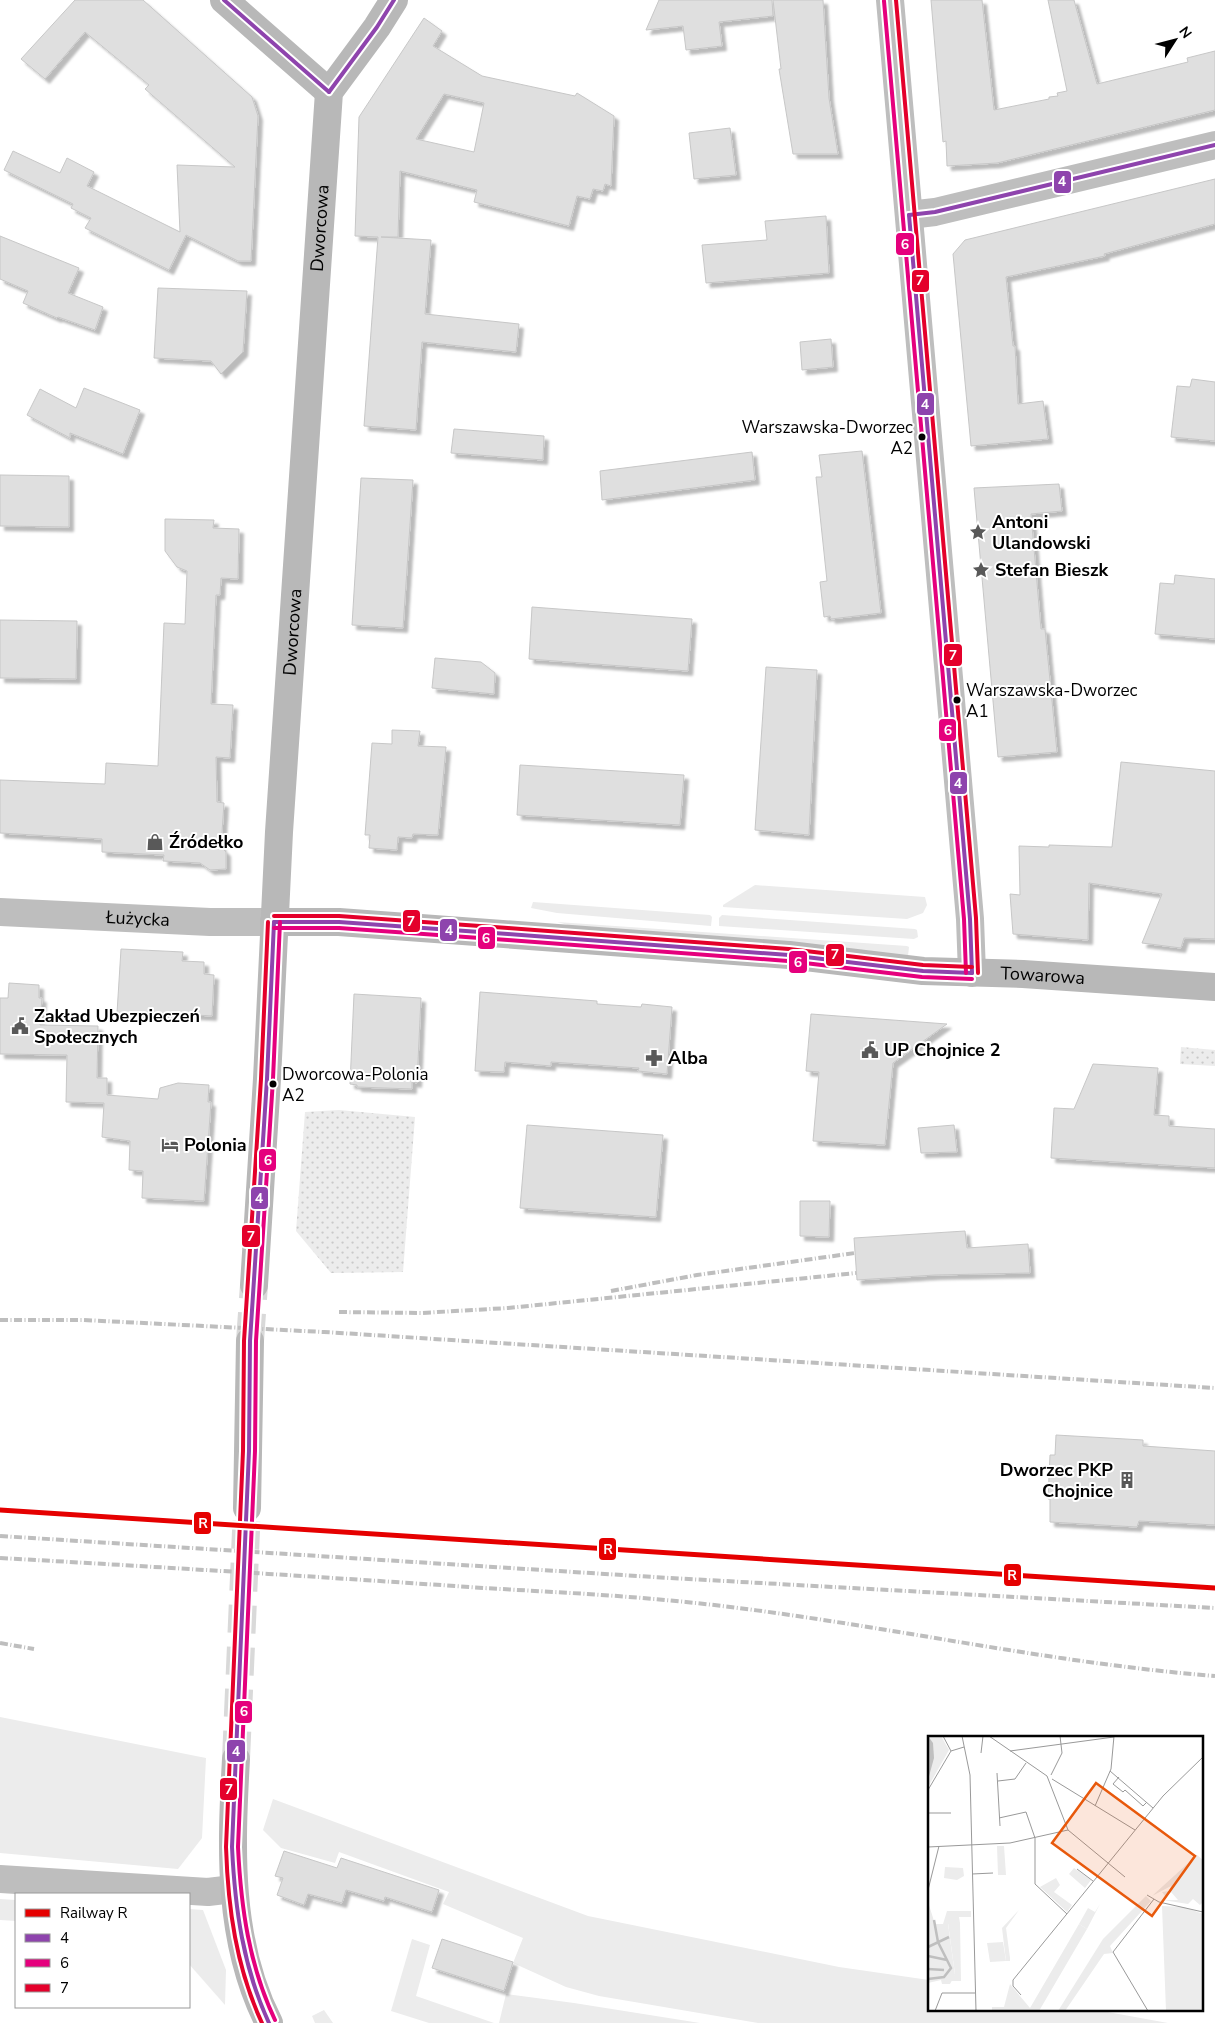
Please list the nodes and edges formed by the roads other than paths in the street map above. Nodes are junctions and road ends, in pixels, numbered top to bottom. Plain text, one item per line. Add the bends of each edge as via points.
1 (224, 0) edge
2 (394, 0) edge
3 (890, 0) edge
4 (329, 92) junction
5 (1215, 145) edge
6 (909, 215) junction
7 (0, 912) edge
8 (274, 922) junction
9 (972, 973) junction
10 (1215, 987) edge
11 (254, 1286) tunnel mouth
12 (250, 1341) tunnel mouth
13 (247, 1508) tunnel mouth
14 (236, 1759) tunnel mouth
15 (0, 1879) edge
16 (233, 1890) junction
17 (269, 2023) edge

1 - 4 street
2 - 4 street
3 - 6 street
4 - 8 street, Dworcowa
5 - 6 street via 935,212
6 - 9 street
7 - 8 street, Łużycka via 222,923
8 - 9 street, Towarowa via 340,922 508,934 789,955 923,971
8 - 11 street, Dworcowa
9 - 10 street, Towarowa
12 - 13 street
14 - 16 street
15 - 16 street via 208,1892
16 - 17 street via 245,1957

